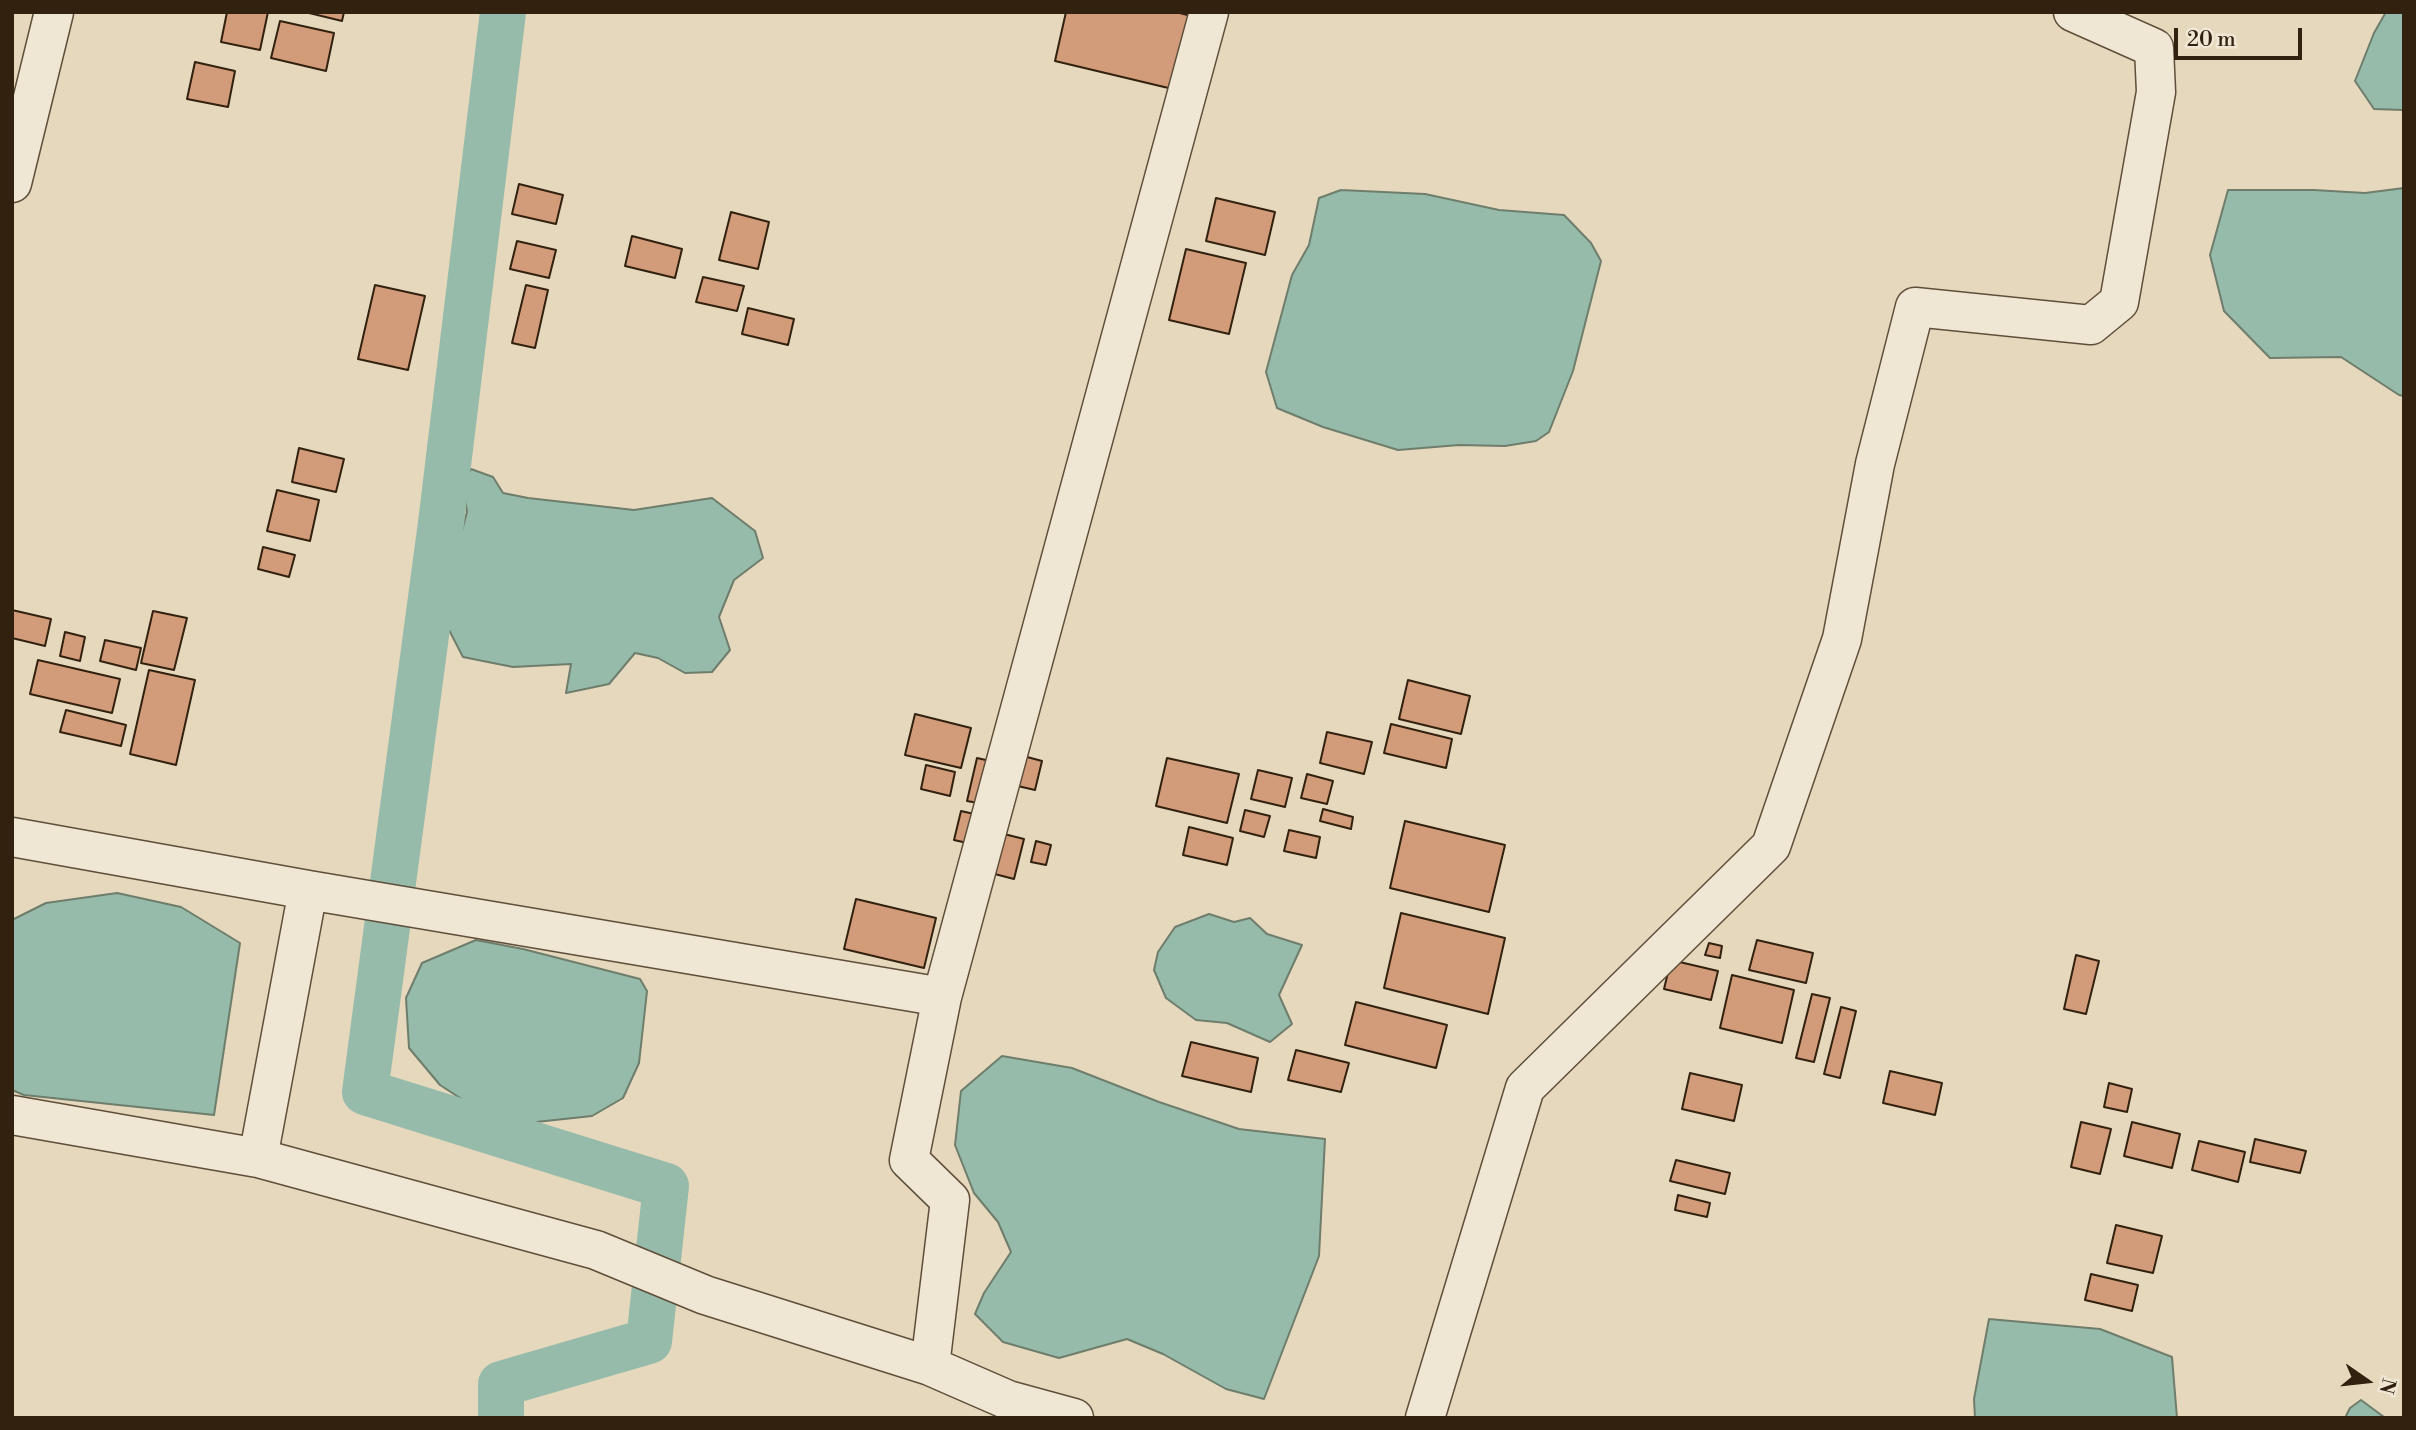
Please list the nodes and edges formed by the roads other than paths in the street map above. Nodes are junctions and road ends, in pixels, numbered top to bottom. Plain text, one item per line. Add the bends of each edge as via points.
1 (54, 12) edge
2 (1209, 12) edge
3 (2073, 12) edge
4 (12, 183) edge
5 (12, 837) edge
6 (308, 890) junction
7 (942, 997) junction
8 (12, 1115) edge
9 (258, 1158) junction
10 (930, 1366) junction
11 (1007, 1409) edge
12 (1074, 1418) edge
13 (1425, 1418) edge

1 - 4 street
2 - 7 street
3 - 13 street via 2154,48 2157,92 2119,302 2091,325 1915,307 1875,464 1842,639 1771,846 1525,1088
5 - 6 street
6 - 7 street
6 - 9 street
7 - 10 street via 909,1160 950,1200
8 - 9 street
9 - 10 street via 596,1250 705,1295
10 - 11 street
11 - 12 street

